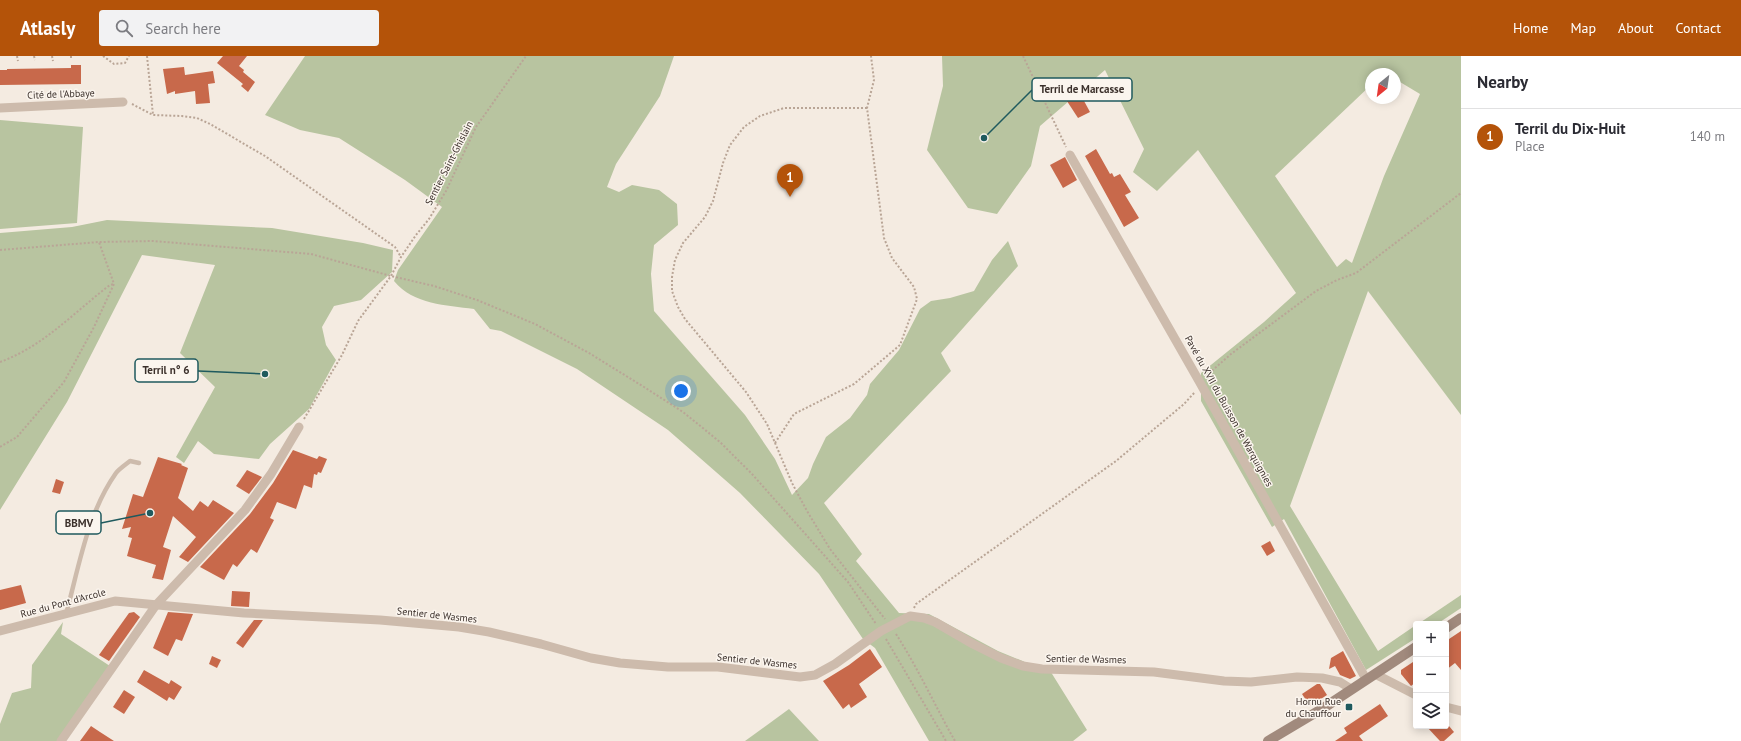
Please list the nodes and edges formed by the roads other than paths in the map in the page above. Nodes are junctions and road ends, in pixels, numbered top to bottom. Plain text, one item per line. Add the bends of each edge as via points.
1 (123, 102) road end
2 (0, 108) edge
3 (1070, 155) road end
4 (299, 427) road end
5 (139, 463) dead end
6 (156, 605) junction
7 (66, 614) junction
8 (1461, 618) edge
9 (1449, 626) edge
10 (0, 631) edge
11 (1413, 649) edge
12 (1371, 676) junction
13 (1351, 689) junction
14 (1413, 694) edge
15 (1449, 709) edge
16 (1461, 711) edge
17 (61, 741) edge
18 (1268, 741) edge

1 - 2 street, Cité de l'Abbaye
3 - 12 street, Pavé du XVII du Buisson de Warquignies
4 - 6 street via 271,474 245,510
5 - 7 lane via 130,461 117,472 102,497 84,548
6 - 7 street, Rue du Pont d'Arcole via 115,601
6 - 13 street, Sentier de Wasmes via 244,613 437,624 489,632 620,663 668,667 718,667 800,677 815,675 835,664 881,630 910,616 935,622 1001,658 1023,666 1042,669 1154,672 1251,682 1297,676 1340,682
6 - 17 street
7 - 10 street, Rue du Pont d'Arcole
8 - 9 street
11 - 12 street
12 - 13 street
12 - 14 street
13 - 18 street
15 - 16 street

